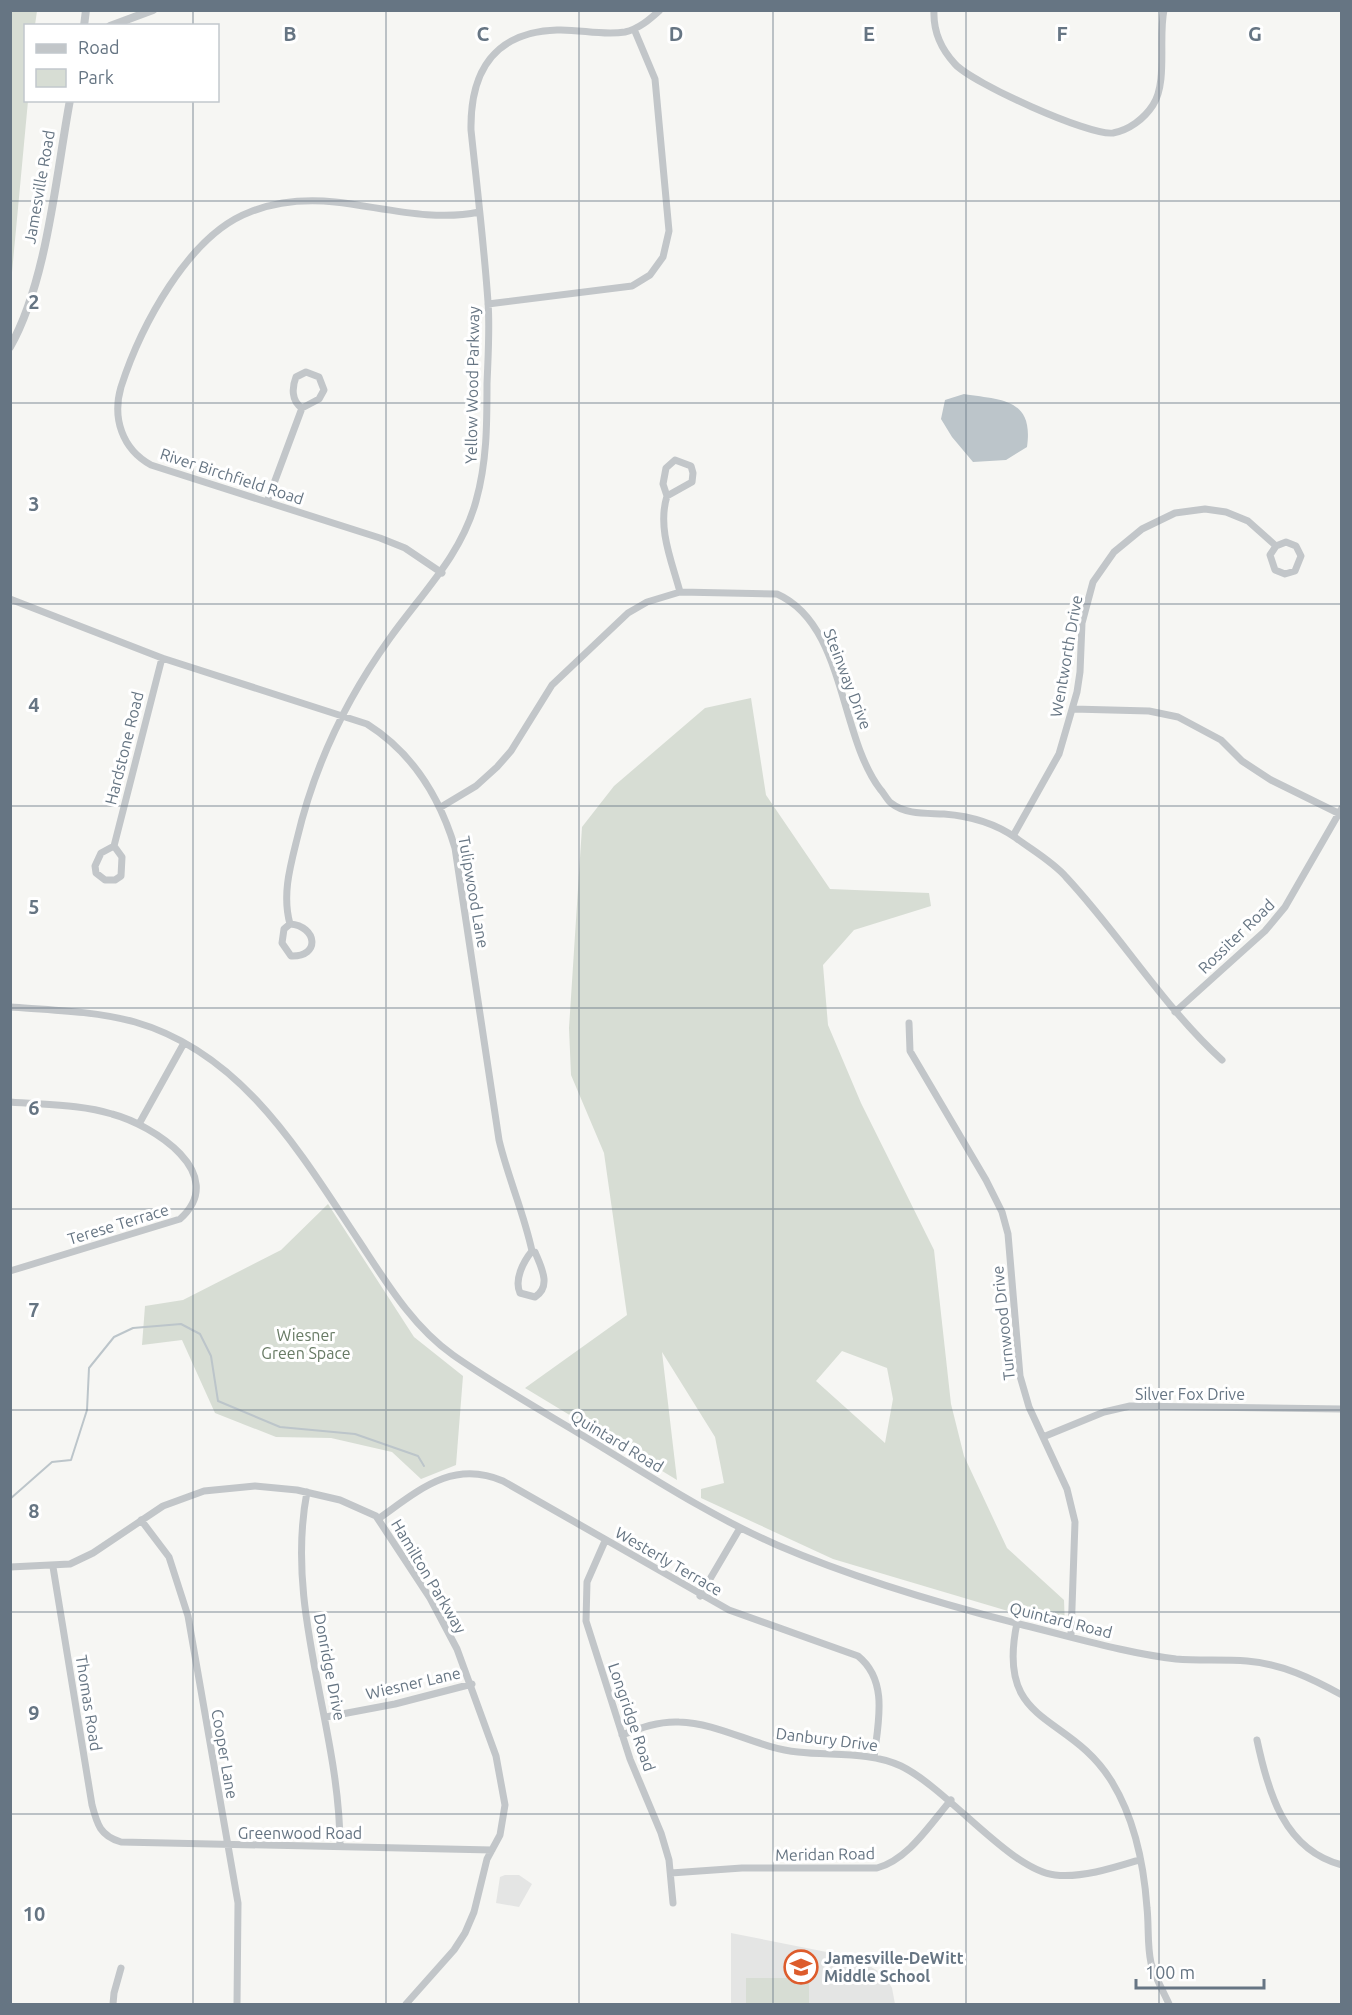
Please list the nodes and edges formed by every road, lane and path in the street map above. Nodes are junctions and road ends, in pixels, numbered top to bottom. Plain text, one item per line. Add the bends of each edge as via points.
1 (153, 10) edge
2 (660, 10) edge
3 (934, 10) edge
4 (1164, 10) edge
5 (115, 24) edge
6 (634, 29) junction
7 (70, 102) edge
8 (479, 212) junction
9 (488, 304) junction
10 (10, 347) edge
11 (302, 408) junction
12 (667, 496) junction
13 (267, 501) junction
14 (1276, 546) junction
15 (442, 573) junction
16 (680, 592) junction
17 (10, 598) edge
18 (162, 657) junction
19 (1072, 709) junction
20 (343, 714) junction
21 (441, 807) junction
22 (1340, 810) edge
23 (1013, 836) junction
24 (114, 846) junction
25 (290, 924) junction
26 (10, 1006) edge
27 (1175, 1012) junction
28 (909, 1023) dead end
29 (184, 1044) junction
30 (1222, 1060) dead end
31 (10, 1102) edge
32 (139, 1124) junction
33 (532, 1251) junction
34 (10, 1271) edge
35 (1341, 1409) edge
36 (1043, 1437) junction
37 (308, 1492) junction
38 (378, 1519) junction
39 (141, 1520) junction
40 (740, 1528) junction
41 (605, 1540) junction
42 (10, 1567) edge
43 (53, 1567) junction
44 (700, 1596) junction
45 (1017, 1623) junction
46 (1071, 1636) junction
47 (472, 1684) junction
48 (1341, 1695) edge
49 (326, 1716) junction
50 (622, 1735) junction
51 (1257, 1740) dead end
52 (874, 1758) junction
53 (951, 1800) junction
54 (109, 1839) joint
55 (227, 1846) junction
56 (340, 1846) junction
57 (492, 1850) junction
58 (1139, 1860) junction
59 (1341, 1865) edge
60 (671, 1873) junction
61 (673, 1903) dead end
62 (121, 1968) dead end
63 (113, 2004) edge
64 (237, 2004) edge
65 (406, 2004) edge
66 (1169, 2004) edge

1 - 5 street
2 - 6 street, Yellow Wood Parkway
3 - 4 street via 939,40 956,66 1040,110 1107,133 1129,128 1155,104 1160,88
6 - 8 street, Yellow Wood Parkway via 610,34 557,30 528,34 505,44 494,54 476,81 471,105
6 - 9 street via 655,79 659,104 669,231 663,257 650,275 632,286
7 - 10 street, Jamesville Road via 39,266 28,310
8 - 9 street, Yellow Wood Parkway
8 - 13 street, River Birchfield Road via 452,215 331,202 281,202 248,212 227,225 197,251 177,276 154,312 121,388 118,419 122,433 142,460 151,465
9 - 15 street, Yellow Wood Parkway via 483,471 463,536
11 - 11 street via 319,399 324,390 320,377 312,373 302,373 293,384 295,401
11 - 13 street
12 - 12 street via 663,484 668,464 675,460 691,466 690,486
12 - 16 street via 663,530
13 - 15 street, River Birchfield Road via 397,545
14 - 14 street, Wentworth Drive via 1286,542 1300,551 1301,562 1295,571 1280,573 1271,566 1270,555
14 - 19 street, Wentworth Drive via 1248,521 1205,509 1175,513 1142,529 1114,552 1093,582 1082,623 1080,672
15 - 20 street, Yellow Wood Parkway via 390,638
16 - 21 street, Steinway Drive via 647,602 619,620 552,685 511,751 496,767 476,786
16 - 23 street, Steinway Drive via 764,592 790,600 816,630 867,772 892,804 918,814 983,821
17 - 18 street, Tulipwood Lane
18 - 20 street, Tulipwood Lane
18 - 24 street, Hardstone Road
19 - 22 street via 1149,711 1178,717 1221,740 1242,761 1271,780
19 - 23 street, Wentworth Drive via 1059,754
20 - 21 street, Tulipwood Lane via 367,724 394,745 415,767
20 - 25 street, Yellow Wood Parkway via 304,808 286,896
21 - 33 street, Tulipwood Lane via 461,877 499,1140
22 - 27 street, Rossiter Road via 1285,908
23 - 27 street, Steinway Drive via 1065,875
24 - 24 street, Hardstone Road via 101,854 94,866 105,880 121,876 122,857
25 - 25 street, Yellow Wood Parkway via 306,929 312,936 309,952 291,956 284,950 284,929
26 - 29 street, Quintard Road via 110,1016 152,1028
27 - 30 street, Steinway Drive
28 - 36 street, Turnwood Drive via 910,1051 1002,1212 1008,1234 1020,1376
29 - 32 street
29 - 40 street, Quintard Road via 244,1088 289,1136 385,1280 431,1337 520,1398
31 - 32 street, Terese Terrace via 109,1113
32 - 34 street, Terese Terrace via 189,1163 195,1173 197,1192 188,1212 164,1226
33 - 33 street, Tulipwood Lane via 517,1286 520,1293 535,1297 542,1292 544,1278
35 - 36 street, Silver Fox Drive via 1130,1406 1104,1412
36 - 46 street, Turnwood Drive via 1067,1489 1075,1521
37 - 38 street, Hamilton Parkway via 340,1500
37 - 39 street, Hamilton Parkway via 255,1486 204,1491 180,1498
37 - 49 street, Donridge Drive via 302,1520 301,1579
38 - 41 street, Westerly Terrace via 438,1480 471,1472 503,1481
38 - 47 street, Hamilton Parkway via 430,1598
39 - 43 street, Hamilton Parkway via 93,1553
39 - 55 street, Cooper Lane via 169,1557 188,1616
40 - 44 street
40 - 45 street, Quintard Road via 813,1560
41 - 44 street, Westerly Terrace
41 - 50 street, Longridge Road via 587,1582 584,1611
42 - 43 street, Hamilton Parkway
43 - 54 street, Thomas Road via 93,1805 100,1830
44 - 52 street, Westerly Terrace via 729,1610 839,1647 865,1662 878,1688 880,1705
45 - 46 street, Quintard Road
45 - 58 street via 1011,1666 1022,1698 1090,1753 1111,1779 1133,1827
46 - 48 street, Quintard Road via 1176,1659 1281,1666
47 - 49 street, Wiesner Lane via 395,1704
47 - 57 street, Hamilton Parkway via 495,1756 505,1805 500,1835
49 - 56 street, Donridge Drive via 338,1797
50 - 52 street, Danbury Drive via 652,1725 679,1722 703,1725 787,1751
50 - 60 street, Longridge Road via 661,1833
51 - 59 street via 1269,1787 1290,1831 1317,1855
52 - 53 street, Danbury Drive via 900,1766
53 - 58 street, Danbury Drive via 1037,1870 1070,1875
53 - 60 street, Meridan Road via 906,1853 877,1868 742,1868
54 - 55 street, Greenwood Road
55 - 56 street, Greenwood Road
55 - 64 street, Cooper Lane via 238,1903
56 - 57 street, Greenwood Road
57 - 65 street, Hamilton Parkway via 465,1933
58 - 66 street via 1151,1964
60 - 61 street, Longridge Road
62 - 63 street

